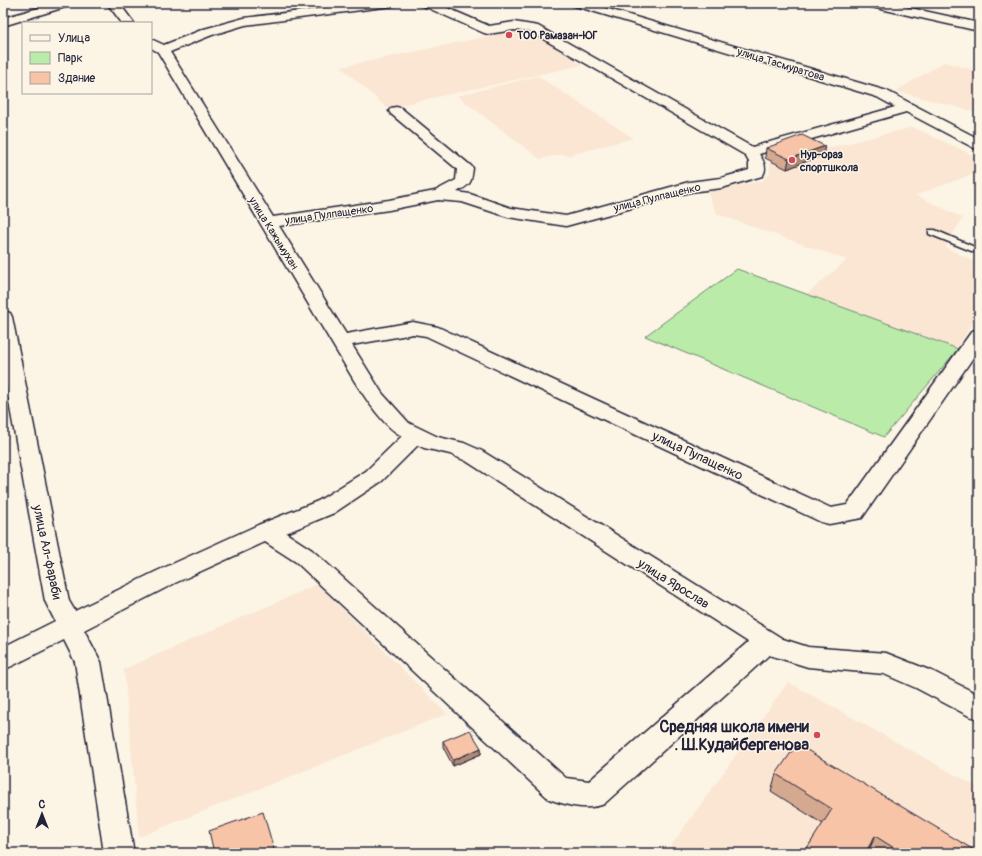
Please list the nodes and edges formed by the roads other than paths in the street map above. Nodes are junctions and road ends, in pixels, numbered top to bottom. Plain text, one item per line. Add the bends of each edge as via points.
1 (68, 3) edge
2 (113, 3) edge
3 (392, 3) edge
4 (423, 3) edge
5 (576, 3) edge
6 (872, 3) edge
7 (3, 22) edge
8 (127, 22) edge
9 (979, 27) edge
10 (157, 47) edge
11 (909, 107) junction
12 (396, 111) dead end
13 (979, 145) edge
14 (750, 152) junction
15 (438, 195) junction
16 (268, 223) junction
17 (932, 232) dead end
18 (979, 252) edge
19 (3, 317) edge
20 (979, 335) edge
21 (341, 341) junction
22 (389, 413) joint
23 (416, 436) junction
24 (266, 531) junction
25 (69, 625) junction
26 (767, 641) junction
27 (3, 659) edge
28 (979, 708) edge
29 (119, 853) edge

1 - 7 street
2 - 8 street
3 - 10 street, улица Кажымухан via 244,22
4 - 14 street via 488,30 514,26 534,29
5 - 11 street, улица Тасмуратова via 882,94
6 - 9 main road
10 - 16 street, улица Кажымухан
11 - 13 street, улица Тасмуратова
11 - 14 street
12 - 15 street via 465,168 463,182
14 - 15 street, улица Пулпащенко via 758,162 757,173 722,183 689,187 566,221 508,212 464,197
15 - 16 street, улица Пулпащенко
16 - 21 street, улица Кажымухан
17 - 18 lane
19 - 25 street, улица Ал-фараби via 57,601
20 - 21 street, улица Пупащенко via 854,512 829,516 431,331 412,328
21 - 22 street, улица Кажымухан via 375,397
22 - 23 street, улица Ярослав via 402,428
23 - 24 street via 374,476 326,507
23 - 26 street, улица Ярослав via 474,456
24 - 25 street
24 - 26 street via 304,556 559,790 594,795
25 - 27 street
25 - 29 street, улица Ал-фараби via 88,662
26 - 28 street, улица Ярослав via 774,646 808,657 886,664 925,680

